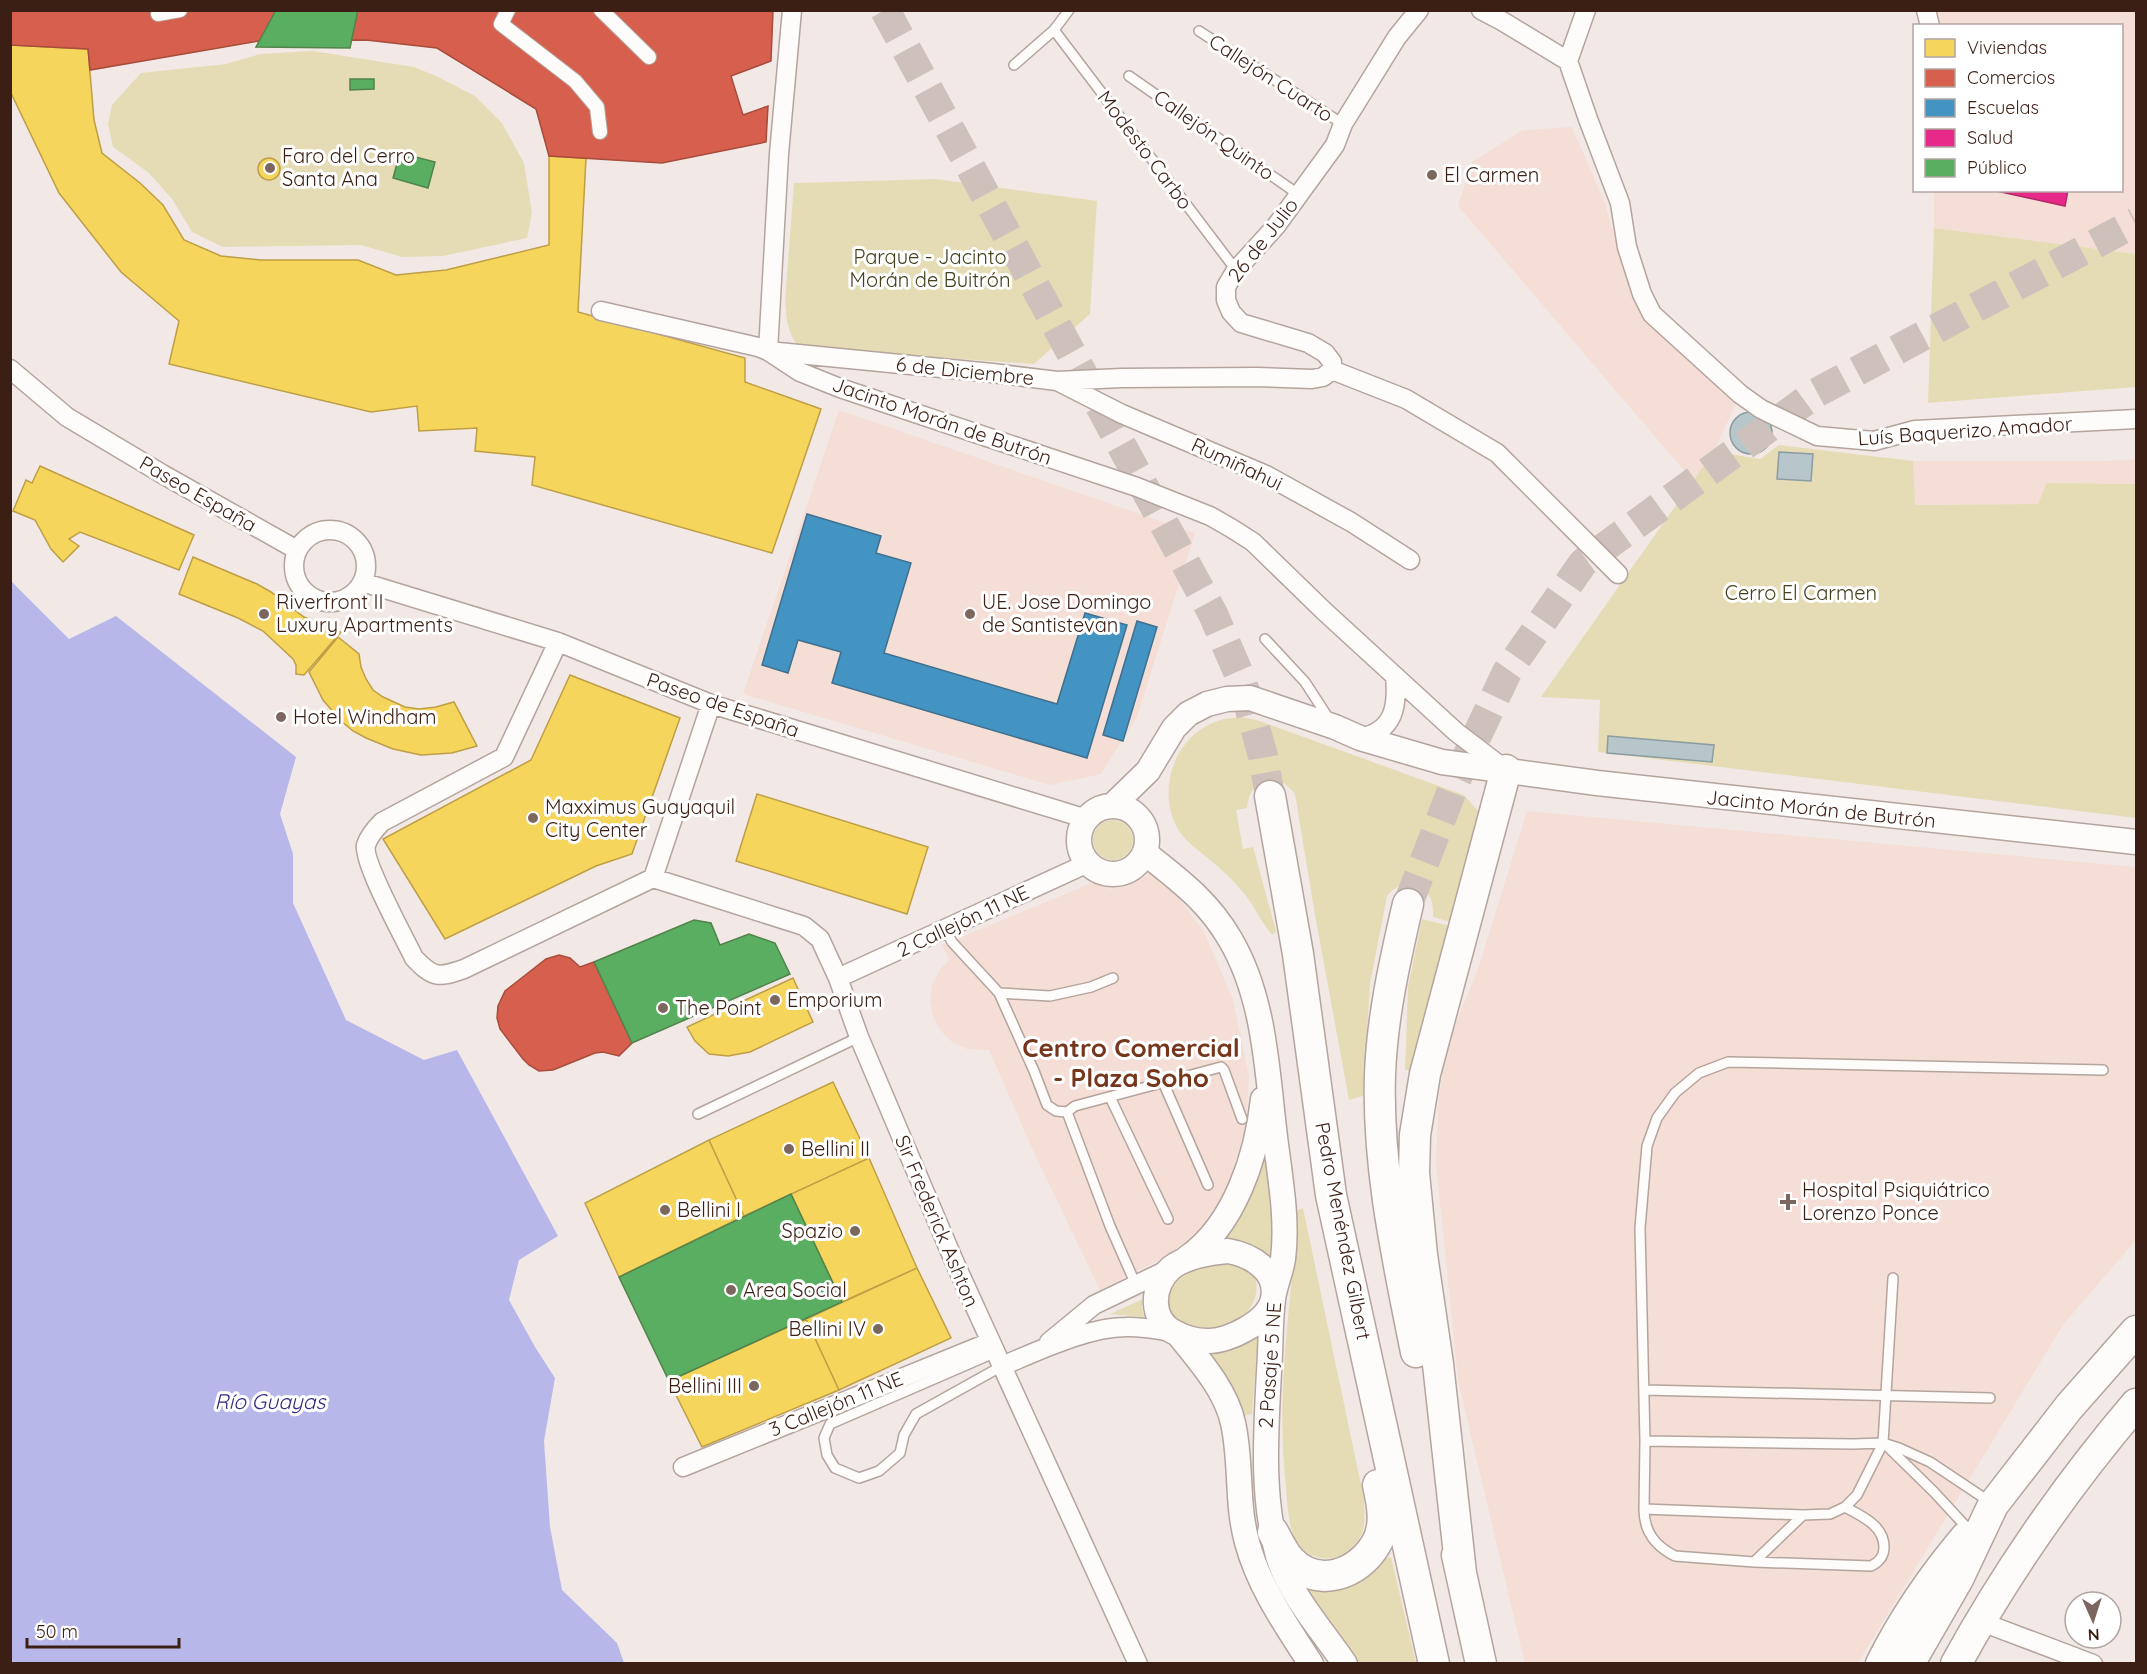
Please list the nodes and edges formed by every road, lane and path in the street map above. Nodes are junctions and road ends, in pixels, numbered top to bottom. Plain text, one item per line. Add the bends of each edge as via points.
1 (180, 10) edge
2 (508, 10) edge
3 (601, 10) edge
4 (792, 10) edge
5 (1069, 10) edge
6 (1419, 10) edge
7 (1481, 10) edge
8 (1586, 10) edge
9 (158, 14) dead end
10 (1054, 30) junction
11 (1199, 31) dead end
12 (650, 57) dead end
13 (1568, 61) junction
14 (1014, 65) dead end
15 (1129, 76) dead end
16 (1343, 124) junction
17 (600, 132) dead end
18 (1298, 194) junction
19 (1236, 270) junction
20 (601, 311) dead end
21 (768, 351) junction
22 (10, 369) edge
23 (1332, 370) junction
24 (1058, 381) junction
25 (2136, 419) edge
26 (297, 550) junction
27 (1410, 560) dead end
28 (1618, 574) dead end
29 (362, 582) junction
30 (1265, 639) dead end
31 (558, 642) junction
32 (1395, 676) junction
33 (711, 704) junction
34 (1335, 727) junction
35 (1360, 738) junction
36 (1506, 770) junction
37 (1269, 796) tunnel mouth
38 (1112, 806) junction
39 (1087, 819) junction
40 (2136, 842) edge
41 (1144, 853) junction
42 (1088, 863) junction
43 (652, 878) junction
44 (1408, 904) tunnel mouth
45 (945, 929) junction
46 (838, 978) junction
47 (1113, 978) dead end
48 (999, 993) junction
49 (859, 1037) junction
50 (1264, 1049) junction
51 (2103, 1070) dead end
52 (1163, 1082) junction
53 (1110, 1096) junction
54 (1067, 1112) junction
55 (698, 1114) dead end
56 (1242, 1119) dead end
57 (1208, 1185) dead end
58 (1168, 1219) dead end
59 (1177, 1265) junction
60 (1893, 1278) dead end
61 (1136, 1285) junction
62 (1274, 1298) junction
63 (2136, 1331) edge
64 (1175, 1333) junction
65 (1041, 1349) junction
66 (996, 1353) junction
67 (1373, 1386) junction
68 (1644, 1390) junction
69 (1888, 1396) junction
70 (1990, 1398) dead end
71 (2136, 1404) edge
72 (1645, 1441) junction
73 (1883, 1443) junction
74 (683, 1467) dead end
75 (1993, 1505) junction
76 (1845, 1507) junction
77 (1644, 1509) junction
78 (1803, 1515) junction
79 (1273, 1532) junction
80 (1970, 1532) junction
81 (1754, 1562) junction
82 (1461, 1573) junction
83 (1979, 1621) junction
84 (1138, 1664) edge
85 (1311, 1664) edge
86 (1345, 1664) edge
87 (1434, 1664) edge
88 (1481, 1664) edge
89 (1881, 1664) edge
90 (1909, 1664) edge
91 (1956, 1664) edge
92 (2093, 1664) edge

1 - 9 street
2 - 17 street via 501,24 575,81 597,107
3 - 12 street
4 - 21 street
5 - 10 lane
6 - 16 street, 26 de Julio via 1397,37
7 - 13 street
8 - 13 street
10 - 14 lane
10 - 19 lane, Modesto Carbo
11 - 16 lane, Callejón Cuarto
13 - 25 street, Luís Baquerizo Amador via 1620,203 1627,247 1652,314 1761,409 1817,436 1874,441 1915,430
15 - 18 lane, Callejón Quinto
16 - 18 street, 26 de Julio via 1335,145
18 - 19 street, 26 de Julio via 1276,226
19 - 23 street, 26 de Julio via 1226,287 1226,300 1241,323 1308,343 1325,353 1332,362
20 - 21 street, 6 de Diciembre
21 - 24 street, 6 de Diciembre
21 - 32 street, Jacinto Morán de Butrón via 800,372 840,388 1137,487 1210,516 1253,542
22 - 26 street, Paseo España via 67,417
23 - 24 street, 6 de Diciembre via 1312,379
23 - 28 street via 1406,399 1497,453
24 - 27 street, Rumiñahui via 1122,414 1266,475
26 - 29 street via 295,575 309,595 326,601 344,599
26 - 29 street via 313,534 324,530 346,533 356,540 366,560
29 - 31 street, Paseo de España
30 - 34 lane via 1305,682
31 - 33 street, Paseo de España
31 - 43 street via 504,757 382,822 365,847 369,865 414,958 426,970 442,976
32 - 35 street via 1395,702 1388,723 1371,736
32 - 36 street, Jacinto Morán de Butrón via 1456,732
33 - 39 street, Paseo de España
33 - 43 street
34 - 35 street, Jacinto Morán de Butrón
34 - 38 street, Jacinto Morán de Butrón via 1250,698 1207,704 1188,714 1174,728 1148,771
35 - 36 street, Jacinto Morán de Butrón via 1442,762
36 - 40 street, Jacinto Morán de Butrón via 1741,800
36 - 82 main road via 1425,1074 1414,1135 1422,1255
37 - 67 main road, Pedro Menéndez Gilbert via 1298,954 1331,1195
38 - 39 street
38 - 41 street via 1133,813 1141,821 1146,831
39 - 42 street via 1079,837
41 - 42 street via 1130,870 1119,873 1097,870
41 - 50 street, 2 Pasaje 5 NE via 1209,908 1231,940 1248,978
42 - 45 street, 2 Callejón 11 NE
43 - 46 street, Sir Frederick Ashton via 804,926 820,939
44 - 82 main road via 1385,1020 1380,1076 1384,1168 1419,1370
45 - 46 street, 2 Callejón 11 NE
45 - 48 lane via 952,942
46 - 49 street, Sir Frederick Ashton
47 - 48 lane via 1050,996
48 - 54 lane via 1047,1105 1056,1112
49 - 55 lane
49 - 66 street, Sir Frederick Ashton
50 - 59 street, 2 Pasaje 5 NE via 1260,1120 1238,1192 1212,1234
50 - 62 street, 2 Pasaje 5 NE via 1284,1224 1283,1260
51 - 68 lane via 1728,1062 1693,1078 1665,1104 1647,1146 1640,1228
52 - 53 lane
52 - 56 lane via 1221,1067
52 - 57 lane
53 - 54 lane
53 - 58 lane
54 - 61 lane
59 - 61 street, 3 Callejón 11 NE
59 - 62 street via 1216,1252 1248,1256 1270,1278
59 - 64 street via 1160,1282 1156,1299 1162,1322
60 - 69 lane
61 - 65 street, 3 Callejón 11 NE via 1094,1305
62 - 64 street via 1258,1321 1223,1339 1193,1340
62 - 79 street, 2 Pasaje 5 NE via 1266,1438 1266,1485
63 - 75 main road via 2069,1407
64 - 65 street, 3 Callejón 11 NE via 1126,1327 1102,1329
64 - 85 street, 2 Pasaje 5 NE via 1216,1384 1227,1405 1235,1437 1246,1541 1264,1590
65 - 66 street, 3 Callejón 11 NE
66 - 66 lane via 830,1425 824,1438 827,1455 835,1468 859,1478 879,1472 900,1453 904,1435 916,1414
66 - 74 street, 3 Callejón 11 NE
66 - 84 street, Sir Frederick Ashton
67 - 79 main road via 1374,1468 1383,1511 1377,1543 1358,1565 1346,1572 1322,1575 1299,1567
67 - 87 main road, Pedro Menéndez Gilbert
68 - 69 lane
68 - 72 lane
69 - 70 lane
69 - 73 lane
71 - 83 main road via 2076,1478
72 - 73 lane
72 - 77 lane
73 - 75 lane via 1930,1462
73 - 76 lane via 1857,1495
73 - 80 lane
75 - 80 main road
75 - 90 main road via 1958,1579
76 - 78 lane via 1830,1514
76 - 81 lane via 1871,1522 1881,1533 1884,1548 1875,1563 1860,1567
77 - 78 lane
77 - 81 lane via 1651,1536 1675,1556
78 - 81 lane
79 - 86 street, 2 Pasaje 5 NE via 1286,1576
80 - 89 main road via 1937,1571
82 - 88 main road
83 - 91 main road
83 - 92 street

